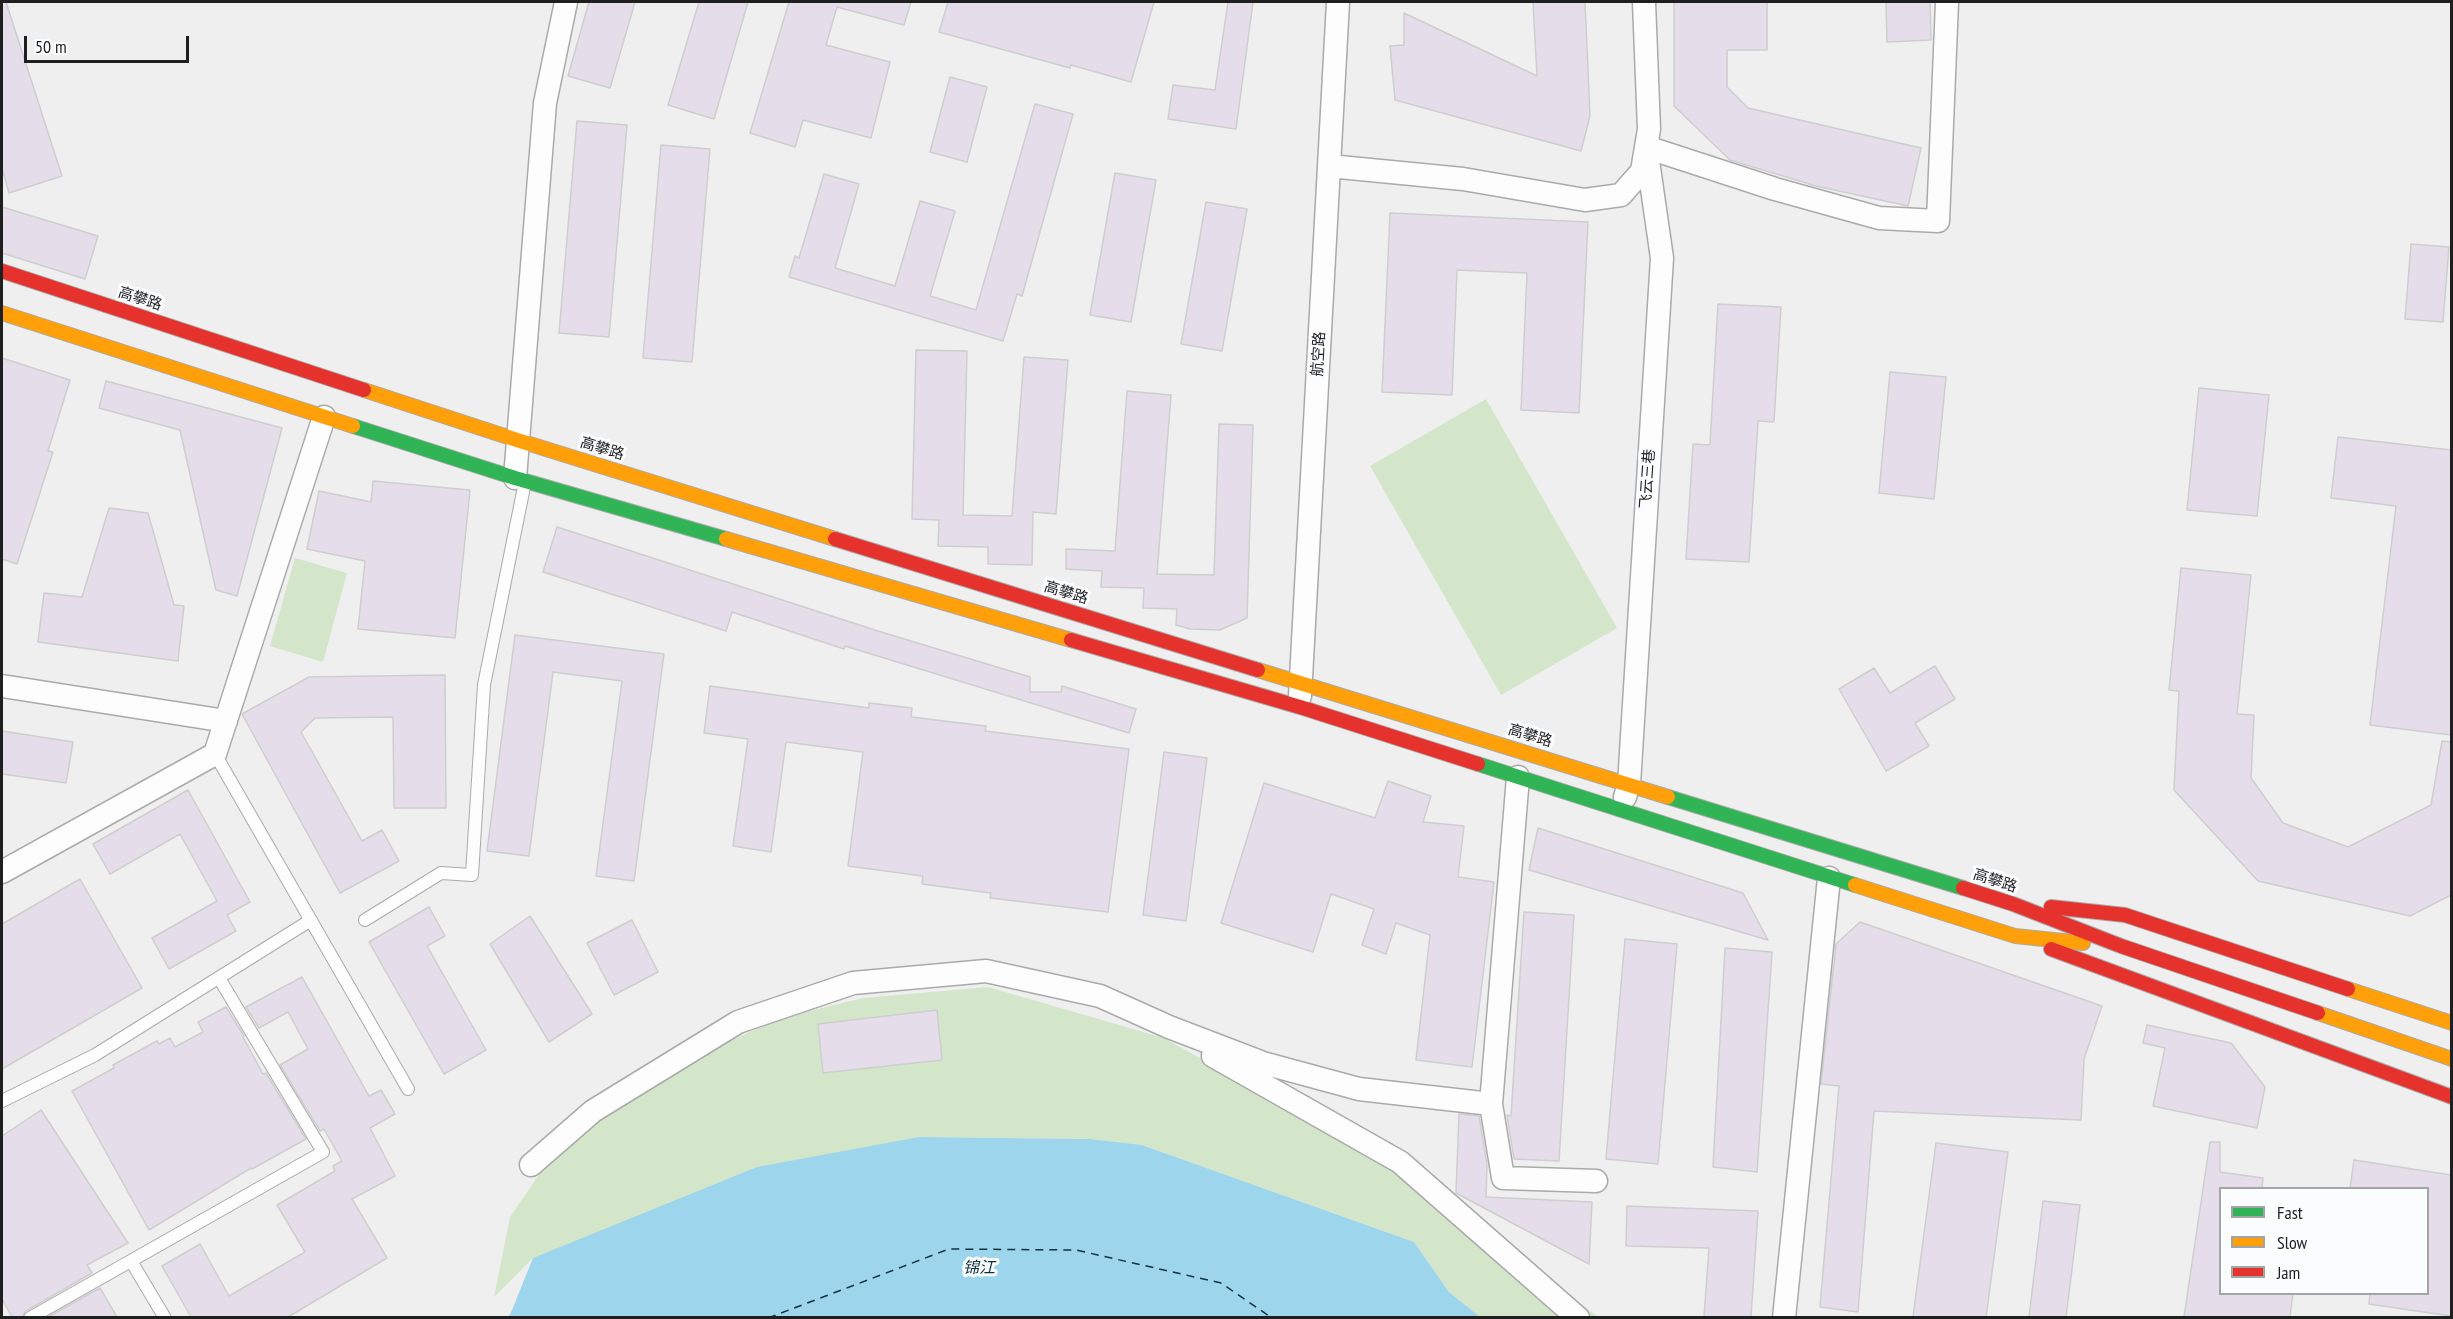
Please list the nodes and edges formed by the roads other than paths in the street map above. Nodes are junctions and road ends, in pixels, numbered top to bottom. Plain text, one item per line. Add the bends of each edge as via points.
1 (566, 2) edge
2 (1338, 2) edge
3 (1644, 2) edge
4 (1947, 2) edge
5 (1646, 147) junction
6 (1329, 166) junction
7 (2, 271) edge
8 (2, 313) edge
9 (324, 417) junction
10 (517, 440) junction
11 (520, 479) junction
12 (1301, 682) junction
13 (2, 686) edge
14 (1300, 707) junction
15 (226, 721) junction
16 (215, 754) junction
17 (1518, 777) junction
18 (1629, 784) junction
19 (1620, 810) junction
20 (2, 872) edge
21 (1829, 878) junction
22 (2013, 904) junction
23 (311, 920) junction
24 (365, 920) dead end
25 (2015, 936) junction
26 (2121, 946) junction
27 (219, 978) junction
28 (2451, 1023) edge
29 (1169, 1027) junction
30 (2451, 1059) edge
31 (408, 1089) dead end
32 (2451, 1097) edge
33 (2, 1101) edge
34 (1491, 1104) junction
35 (531, 1166) dead end
36 (1596, 1181) dead end
37 (131, 1261) junction
38 (30, 1317) edge
39 (165, 1317) edge
40 (1578, 1317) edge
41 (1784, 1317) edge

1 - 10 street via 545,103
2 - 6 street, 航空路
3 - 5 street via 1649,129
4 - 5 street via 1938,221 1879,218
5 - 6 street via 1642,171 1621,195 1586,200 1464,179
5 - 18 street, 飞云三巷 via 1662,258
6 - 12 street, 航空路
7 - 10 main road, 高攀路
8 - 9 main road, 高攀路
9 - 11 main road, 高攀路
9 - 15 street
10 - 11 street
10 - 12 main road, 高攀路
11 - 14 main road, 高攀路
11 - 24 lane via 484,685 472,875 441,873
12 - 14 street, 航空路
12 - 18 main road, 高攀路
13 - 15 street
14 - 17 main road, 高攀路
15 - 16 street
16 - 20 street
16 - 23 lane
17 - 19 main road, 高攀路
17 - 34 street
18 - 19 street, 飞云三巷
18 - 22 main road, 高攀路
19 - 21 main road, 高攀路
21 - 25 main road, 高攀路
21 - 41 street
22 - 26 main road, 高攀路
22 - 28 main road via 2125,915
23 - 27 lane
23 - 31 lane
25 - 26 main road, 高攀路
25 - 32 main road
26 - 30 main road, 高攀路
27 - 33 lane via 95,1055
27 - 37 lane via 323,1152
29 - 34 street via 1263,1063 1359,1089
29 - 35 street via 1100,996 986,971 853,983 738,1022 593,1111
29 - 40 street via 1209,1054 1400,1162
34 - 36 street via 1503,1178
37 - 38 lane
37 - 39 lane

